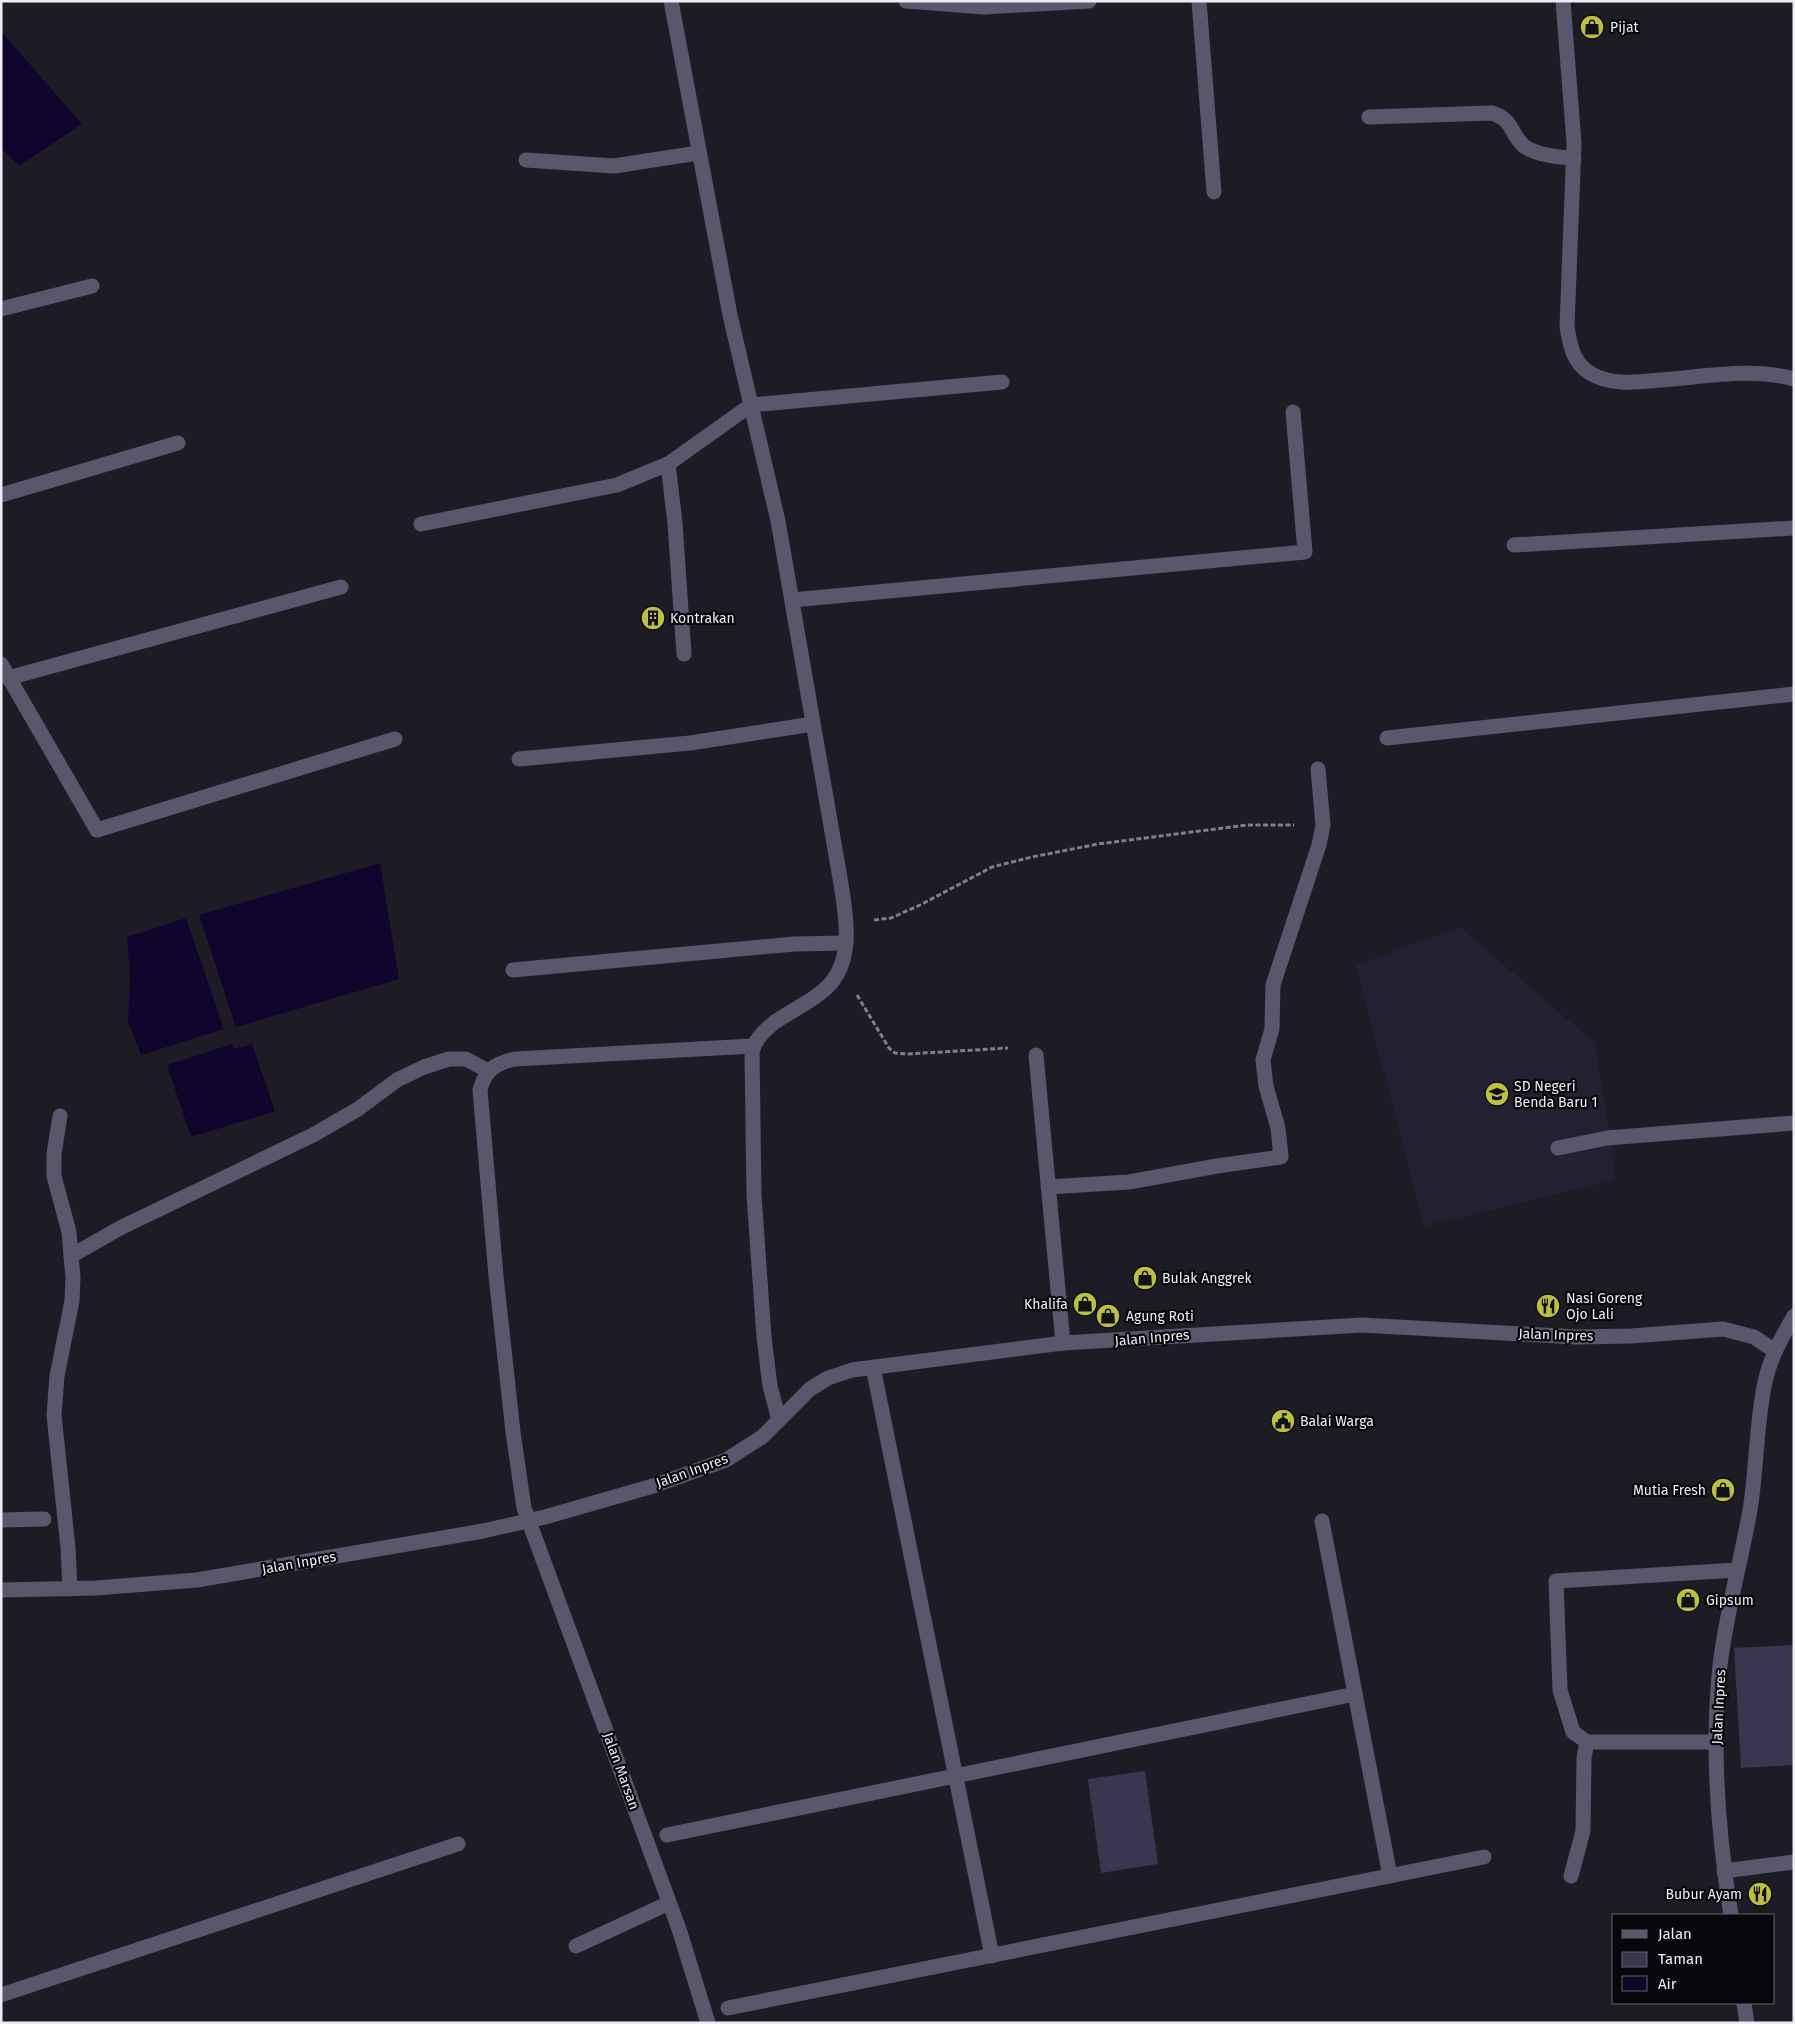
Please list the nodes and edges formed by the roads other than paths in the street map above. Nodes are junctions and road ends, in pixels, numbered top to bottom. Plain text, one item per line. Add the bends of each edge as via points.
1 (671, 1) edge
2 (906, 1) edge
3 (1089, 1) edge
4 (1199, 1) edge
5 (1563, 1) edge
6 (1369, 117) dead end
7 (698, 153) junction
8 (1574, 159) junction
9 (526, 160) dead end
10 (1214, 192) dead end
11 (92, 286) dead end
12 (1, 309) edge
13 (1794, 379) edge
14 (1002, 382) dead end
15 (750, 405) junction
16 (1293, 412) dead end
17 (178, 443) dead end
18 (668, 464) junction
19 (1, 495) edge
20 (421, 524) dead end
21 (1794, 528) edge
22 (1514, 545) dead end
23 (342, 587) dead end
24 (792, 600) junction
25 (684, 654) dead end
26 (1, 664) edge
27 (8, 678) junction
28 (1794, 694) edge
29 (814, 724) junction
30 (1387, 738) dead end
31 (395, 739) dead end
32 (519, 759) dead end
33 (1318, 769) dead end
34 (846, 943) junction
35 (513, 970) dead end
36 (753, 1046) junction
37 (1036, 1056) road end
38 (488, 1071) junction
39 (60, 1116) dead end
40 (1794, 1123) edge
41 (1558, 1148) dead end
42 (1048, 1187) junction
43 (71, 1256) junction
44 (1794, 1316) edge
45 (1063, 1343) junction
46 (1775, 1351) junction
47 (873, 1367) junction
48 (779, 1420) junction
49 (44, 1519) dead end
50 (1, 1520) edge
51 (528, 1521) junction
52 (1322, 1521) dead end
53 (1737, 1570) junction
54 (70, 1589) junction
55 (1, 1590) edge
56 (1355, 1694) junction
57 (1587, 1742) junction
58 (1717, 1742) junction
59 (955, 1776) junction
60 (667, 1835) dead end
61 (458, 1844) dead end
62 (1484, 1858) dead end
63 (1794, 1862) edge
64 (1724, 1871) junction
65 (1390, 1876) junction
66 (1571, 1876) dead end
67 (669, 1903) junction
68 (1731, 1914) edge
69 (576, 1946) dead end
70 (992, 1956) junction
71 (1, 1995) edge
72 (1744, 2004) edge
73 (728, 2008) dead end
74 (708, 2023) edge
75 (1747, 2023) edge

1 - 7 street
2 - 3 street via 984,7
4 - 10 street
5 - 8 street
6 - 8 street via 1492,113 1507,120 1520,141 1532,151
7 - 9 street via 614,166
7 - 15 street
8 - 13 street via 1567,328 1571,348 1579,364 1592,375 1620,382 1754,375
11 - 12 street
14 - 15 street
15 - 18 street
15 - 24 street via 773,495
16 - 24 street via 1305,552
17 - 19 street
18 - 20 street via 617,485
18 - 25 street
21 - 22 street
23 - 27 street
24 - 29 street
26 - 27 street
27 - 31 street via 97,830
28 - 30 street
29 - 32 street via 690,743
29 - 34 street via 846,924
33 - 42 street via 1323,825 1273,985 1272,1029 1263,1060 1281,1157 1129,1182
34 - 35 street via 794,944
34 - 36 street via 841,968 834,981 770,1026
36 - 38 street via 514,1059
36 - 48 street via 751,1109 764,1337 770,1386
37 - 42 street
38 - 43 street via 466,1059 449,1059 424,1067 397,1080 313,1135 120,1228
38 - 51 street, Jalan Marsan via 480,1098 518,1480
39 - 43 street via 54,1176 69,1232
40 - 41 street via 1607,1138
42 - 45 street
43 - 54 street via 72,1301 57,1376 54,1414
44 - 46 street
45 - 46 street, Jalan Inpres via 1362,1325 1577,1336 1631,1336 1724,1329 1754,1337
45 - 47 street, Jalan Inpres
46 - 53 street, Jalan Inpres via 1765,1382 1750,1510
47 - 48 street, Jalan Inpres via 828,1378 802,1395
47 - 59 street
48 - 51 street, Jalan Inpres via 749,1447 726,1460 653,1486
49 - 50 street
51 - 54 street, Jalan Inpres via 206,1578
51 - 67 street, Jalan Marsan
52 - 56 street
53 - 57 street via 1556,1581 1560,1690 1573,1732
53 - 58 street, Jalan Inpres via 1720,1668
54 - 55 street, Jalan Inpres
56 - 59 street
56 - 65 street
57 - 58 street
57 - 66 street via 1582,1831
58 - 64 street, Jalan Inpres
59 - 60 street
59 - 70 street
61 - 71 street
62 - 65 street
63 - 64 street
64 - 68 street, Jalan Inpres
65 - 70 street
67 - 69 street
67 - 74 street, Jalan Marsan
70 - 73 street
72 - 75 street

